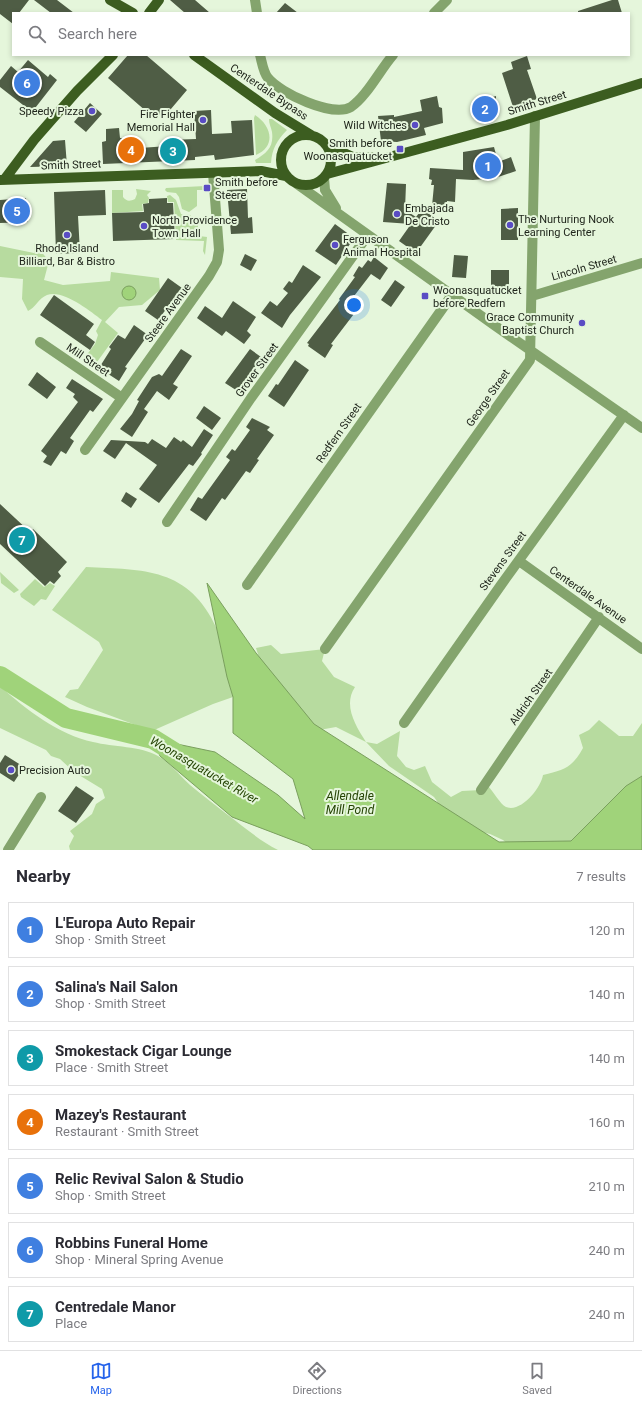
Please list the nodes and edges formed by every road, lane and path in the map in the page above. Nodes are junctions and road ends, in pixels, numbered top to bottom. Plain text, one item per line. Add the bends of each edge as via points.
1 (110, 0) edge
2 (159, 0) edge
3 (255, 0) edge
4 (446, 0) edge
5 (116, 12) edge
6 (132, 12) edge
7 (150, 12) edge
8 (256, 12) edge
9 (435, 12) edge
10 (195, 56) edge
11 (260, 56) edge
12 (392, 56) edge
13 (109, 57) edge
14 (642, 83) edge
15 (536, 116) junction
16 (311, 135) junction
17 (326, 145) junction
18 (391, 156) junction
19 (213, 173) junction
20 (286, 176) junction
21 (326, 176) junction
22 (2, 180) edge
23 (297, 184) junction
24 (341, 214) junction
25 (368, 235) junction
26 (642, 264) edge
27 (452, 295) junction
28 (532, 296) junction
29 (40, 342) dead end
30 (531, 350) junction
31 (122, 398) junction
32 (624, 415) junction
33 (642, 428) edge
34 (85, 450) dead end
35 (167, 522) dead end
36 (519, 561) junction
37 (247, 585) dead end
38 (600, 617) junction
39 (325, 649) dead end
40 (642, 649) edge
41 (404, 723) dead end
42 (481, 790) dead end
43 (41, 798) dead end
44 (8, 850) edge

1 - 5 main road
1 - 6 main road
2 - 7 main road
3 - 8 street
4 - 9 street
10 - 16 main road, Centerdale Bypass via 275,113
11 - 12 street via 268,78 276,85 320,108 336,111 345,110 357,101
13 - 22 main road via 34,140
14 - 15 main road, Smith Street
15 - 18 main road, Smith Street
15 - 28 street, George Street
16 - 17 main road
16 - 20 main road via 297,136 286,144 280,157 280,164
17 - 18 main road, Smith Street via 352,157
17 - 21 main road via 331,162
18 - 21 main road, Smith Street
19 - 20 main road, Smith Street via 261,171
19 - 22 main road, Smith Street
19 - 31 street, Steere Avenue via 219,250 217,262
20 - 23 main road
21 - 23 main road via 314,184
21 - 24 street via 327,195
23 - 24 street
24 - 25 street
25 - 27 street
25 - 35 street, Grover Street via 251,398
26 - 28 street, Lincoln Street
27 - 30 street
27 - 37 street, Redfern Street
28 - 30 street, George Street
29 - 31 street, Mill Street
30 - 32 street
30 - 39 street, George Street via 530,360
31 - 34 street, Steere Avenue
32 - 33 street
32 - 36 street, Stevens Street
36 - 38 street, Centerdale Avenue
36 - 41 street, Stevens Street
38 - 40 street, Centerdale Avenue
38 - 42 street, Aldrich Street
43 - 44 street

